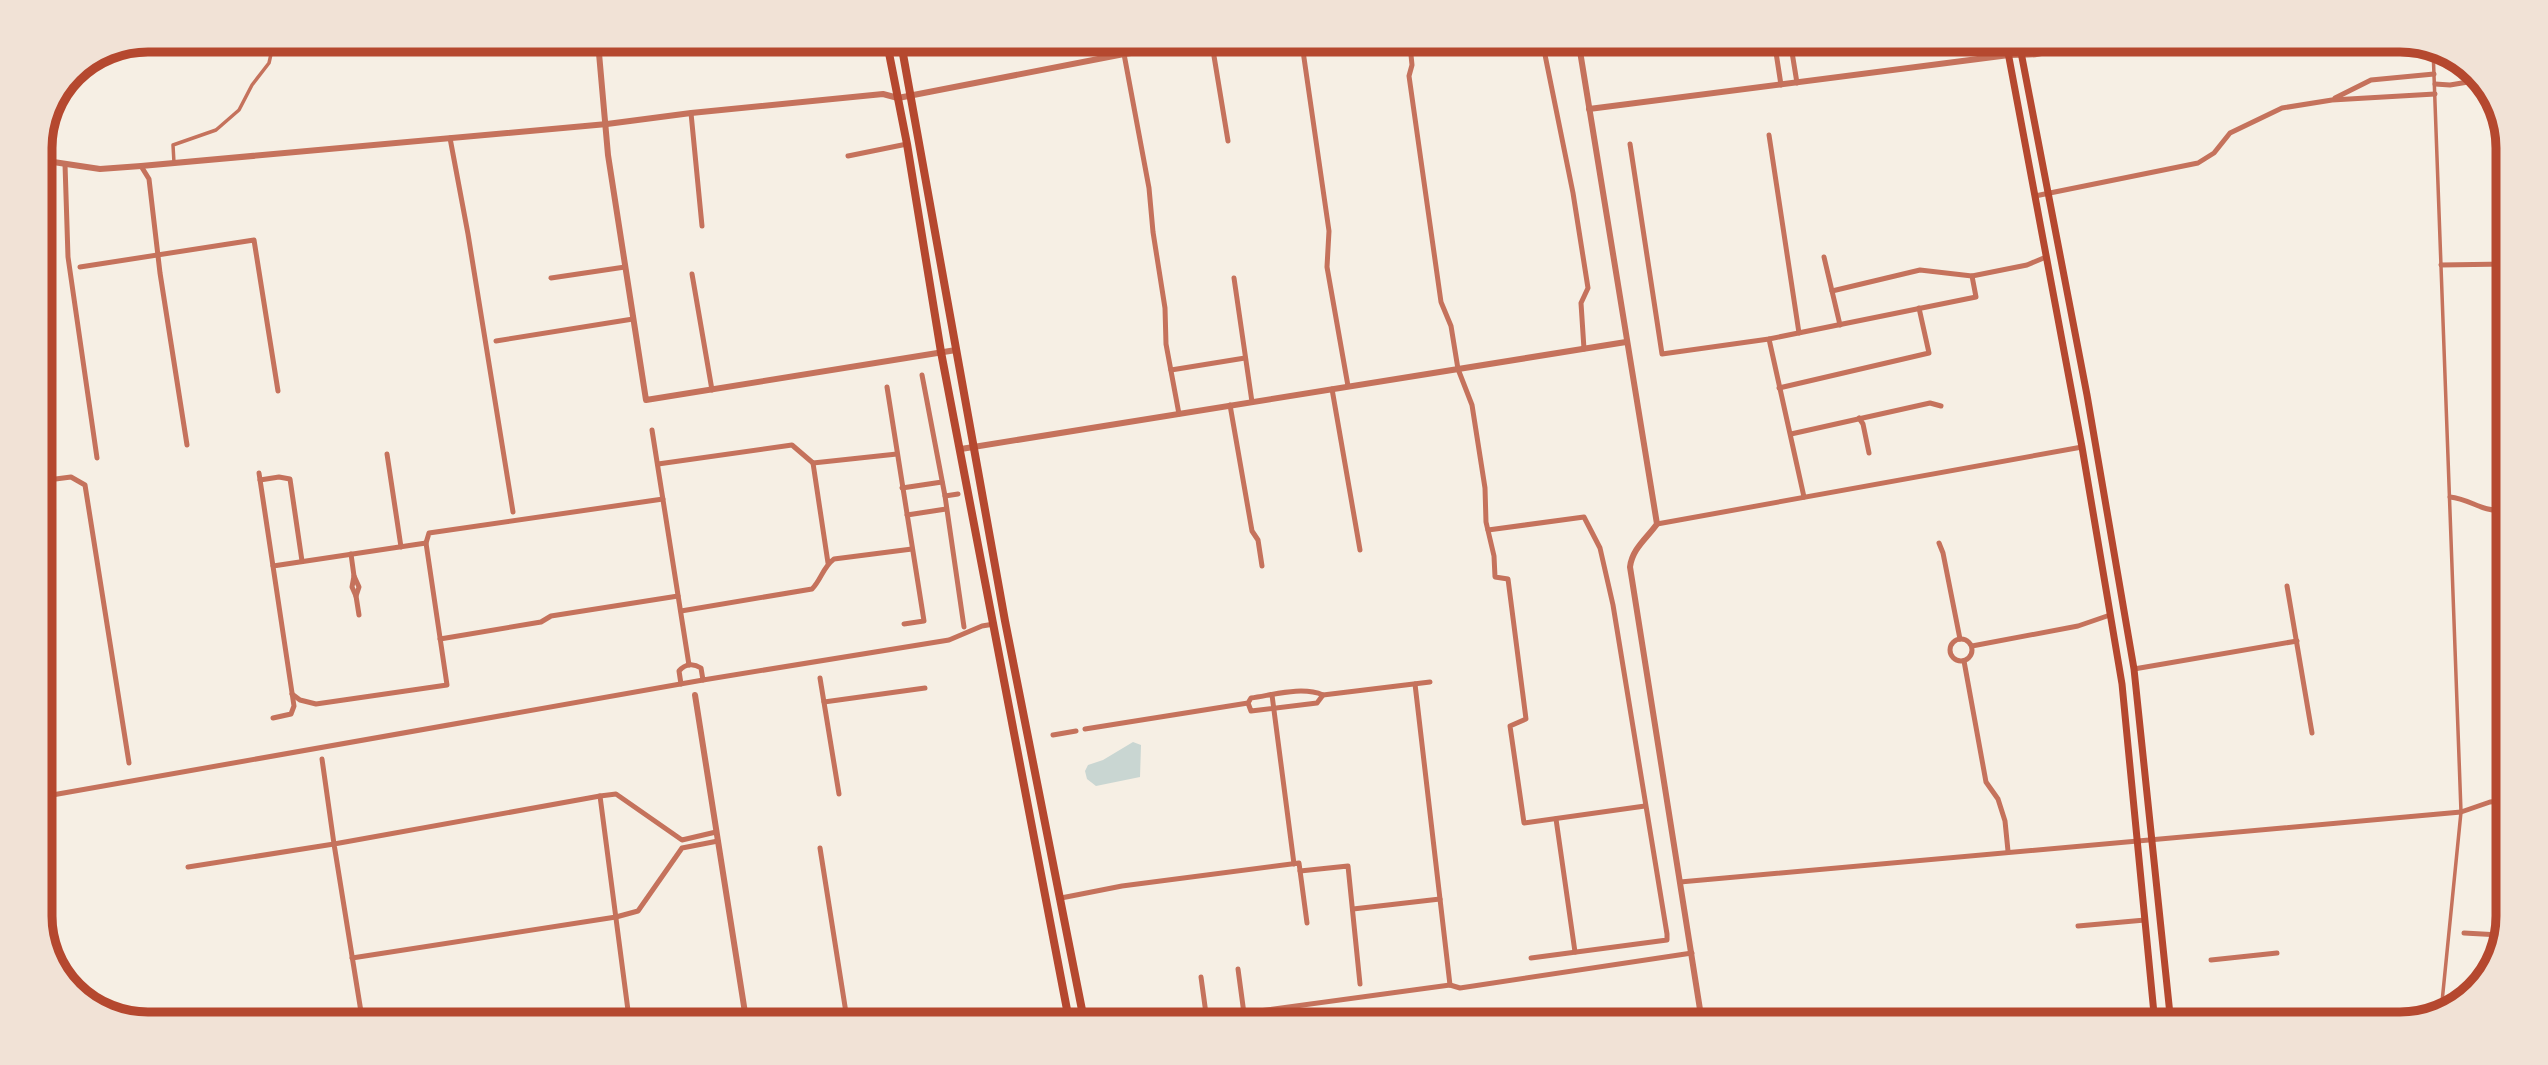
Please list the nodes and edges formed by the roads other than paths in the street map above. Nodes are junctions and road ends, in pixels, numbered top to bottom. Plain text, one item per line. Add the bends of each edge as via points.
1 (271, 52) edge
2 (599, 52) edge
3 (889, 52) edge
4 (903, 52) edge
5 (1138, 52) edge
6 (1213, 52) edge
7 (1303, 52) edge
8 (1411, 52) edge
9 (1544, 52) edge
10 (1579, 52) edge
11 (1776, 52) edge
12 (1792, 52) edge
13 (2001, 52) edge
14 (2008, 52) edge
15 (2021, 52) edge
16 (2027, 52) edge
17 (2047, 52) edge
18 (1124, 54) junction
19 (2433, 59) edge
20 (2434, 74) junction
21 (2469, 82) edge
22 (1797, 83) junction
23 (1781, 85) junction
24 (2435, 85) junction
25 (911, 94) junction
26 (2435, 94) junction
27 (898, 97) junction
28 (2332, 100) junction
29 (1589, 109) junction
30 (691, 113) junction
31 (607, 124) junction
32 (1769, 135) dead end
33 (450, 138) junction
34 (1228, 141) dead end
35 (907, 144) junction
36 (1630, 144) dead end
37 (848, 156) dead end
38 (53, 162) edge
39 (174, 163) junction
40 (65, 164) junction
41 (141, 166) junction
42 (2048, 194) junction
43 (2035, 196) junction
44 (702, 226) dead end
45 (158, 255) junction
46 (1824, 257) dead end
47 (2046, 257) junction
48 (2495, 264) edge
49 (2441, 265) junction
50 (80, 267) dead end
51 (625, 267) junction
52 (692, 274) dead end
53 (1972, 276) junction
54 (551, 278) dead end
55 (1234, 278) dead end
56 (1832, 291) junction
57 (1919, 308) junction
58 (634, 319) junction
59 (1840, 325) junction
60 (1799, 333) junction
61 (1769, 339) junction
62 (496, 341) dead end
63 (1626, 342) junction
64 (1584, 349) junction
65 (956, 350) junction
66 (941, 352) junction
67 (1245, 358) junction
68 (1458, 369) junction
69 (1171, 370) junction
70 (922, 374) dead end
71 (1348, 386) junction
72 (887, 387) dead end
73 (1779, 388) junction
74 (1332, 389) junction
75 (712, 390) junction
76 (278, 391) dead end
77 (1252, 402) junction
78 (1230, 405) junction
79 (1941, 406) dead end
80 (1179, 414) junction
81 (1859, 418) junction
82 (652, 430) dead end
83 (1791, 434) junction
84 (187, 445) dead end
85 (972, 447) junction
86 (2082, 447) junction
87 (961, 449) junction
88 (1869, 453) dead end
89 (387, 454) dead end
90 (897, 454) junction
91 (97, 458) dead end
92 (813, 463) junction
93 (657, 464) junction
94 (259, 472) dead end
95 (53, 479) edge
96 (260, 480) junction
97 (942, 482) junction
98 (902, 488) junction
99 (958, 494) dead end
100 (944, 496) junction
101 (1804, 497) junction
102 (2450, 497) junction
103 (663, 499) junction
104 (946, 509) junction
105 (2495, 510) edge
106 (513, 512) dead end
107 (906, 515) junction
108 (1657, 524) junction
109 (1488, 530) junction
110 (1939, 542) dead end
111 (426, 544) junction
112 (401, 547) junction
113 (912, 549) junction
114 (1360, 550) dead end
115 (351, 554) junction
116 (302, 562) junction
117 (828, 563) junction
118 (273, 566) junction
119 (1262, 566) dead end
120 (2287, 586) dead end
121 (678, 596) junction
122 (681, 611) junction
123 (359, 615) dead end
124 (2110, 615) junction
125 (905, 624) dead end
126 (995, 624) junction
127 (964, 627) dead end
128 (440, 639) junction
129 (1960, 639) junction
130 (2297, 641) junction
131 (1972, 646) junction
132 (1964, 661) junction
133 (689, 665) junction
134 (2134, 669) junction
135 (820, 678) dead end
136 (703, 680) junction
137 (1430, 682) dead end
138 (681, 684) junction
139 (1415, 684) junction
140 (925, 688) dead end
141 (292, 694) junction
142 (695, 695) dead end
143 (1272, 695) junction
144 (1323, 695) junction
145 (824, 702) junction
146 (1248, 703) junction
147 (1274, 709) junction
148 (273, 718) dead end
149 (1085, 729) dead end
150 (1076, 731) dead end
151 (2312, 733) dead end
152 (1053, 735) dead end
153 (322, 759) dead end
154 (129, 763) dead end
155 (839, 794) dead end
156 (53, 795) edge
157 (600, 796) junction
158 (2496, 802) edge
159 (1645, 806) junction
160 (2462, 811) junction
161 (1556, 818) junction
162 (716, 832) junction
163 (2151, 838) junction
164 (2137, 839) junction
165 (718, 841) junction
166 (334, 844) junction
167 (820, 848) dead end
168 (2008, 851) junction
169 (1294, 864) junction
170 (188, 867) dead end
171 (1300, 870) junction
172 (1680, 881) junction
173 (1061, 898) junction
174 (1440, 900) junction
175 (1353, 909) junction
176 (616, 917) junction
177 (2145, 920) junction
178 (1307, 923) dead end
179 (2078, 926) dead end
180 (2464, 933) dead end
181 (2494, 935) edge
182 (1575, 953) junction
183 (1692, 953) junction
184 (2277, 953) dead end
185 (352, 958) junction
186 (1531, 958) dead end
187 (2211, 960) dead end
188 (1238, 969) dead end
189 (1201, 977) dead end
190 (1360, 984) dead end
191 (1450, 985) junction
192 (2442, 1003) edge
193 (361, 1012) edge
194 (628, 1012) edge
195 (745, 1012) edge
196 (846, 1012) edge
197 (1068, 1012) edge
198 (1082, 1012) edge
199 (1206, 1012) edge
200 (1244, 1012) edge
201 (1251, 1012) edge
202 (1701, 1012) edge
203 (2154, 1012) edge
204 (2170, 1012) edge

1 - 39 street via 240,110 216,131 173,145
2 - 31 street
3 - 27 main road
4 - 25 main road
5 - 18 street
6 - 34 street
7 - 71 street via 1329,231 1327,267
8 - 68 street via 1409,76 1427,216
9 - 64 street via 1588,288 1581,303
10 - 29 street
11 - 23 street
12 - 22 street
13 - 22 street
14 - 43 main road
15 - 42 main road
16 - 17 street
18 - 25 street
18 - 69 street via 1149,188
19 - 20 street
20 - 24 street
20 - 28 street via 2371,80
21 - 24 street
22 - 23 street
23 - 29 street
24 - 26 street
25 - 27 street
25 - 65 main road
26 - 28 street
26 - 49 street
27 - 30 street via 883,94
27 - 35 main road
28 - 42 street via 2282,108 2230,133 2214,153 2198,163
29 - 63 street
30 - 31 street
30 - 44 street
31 - 33 street
31 - 51 street
32 - 60 street
33 - 39 street
33 - 106 street
35 - 37 street
35 - 66 main road
36 - 61 street via 1662,354
38 - 40 street
39 - 41 street
40 - 41 street via 100,169
40 - 91 street via 68,257
41 - 45 street via 149,179
42 - 43 street
42 - 134 main road
43 - 47 main road
45 - 50 street
45 - 76 street via 254,240
45 - 84 street
46 - 56 street
47 - 53 street
47 - 86 main road
48 - 49 street
49 - 102 street
51 - 54 street
51 - 58 street
52 - 75 street
53 - 56 street via 1920,270
53 - 57 street via 1976,297
55 - 67 street
56 - 59 street
57 - 59 street
57 - 73 street via 1929,353
58 - 62 street
58 - 75 street via 646,400
59 - 60 street
60 - 61 street
61 - 73 street
63 - 64 street
63 - 108 street
64 - 68 street
65 - 66 street
65 - 85 main road
66 - 75 street
66 - 87 main road
67 - 69 street
67 - 77 street
68 - 71 street
68 - 109 street via 1472,405
69 - 80 street
70 - 97 street
71 - 74 street
72 - 90 street
73 - 83 street
74 - 77 street
74 - 114 street
77 - 78 street
78 - 80 street
78 - 119 street
79 - 81 street via 1930,403
80 - 85 street
81 - 83 street
81 - 88 street
82 - 93 street
83 - 101 street
85 - 87 street
85 - 173 main road
86 - 101 street
86 - 124 main road
87 - 126 main road
89 - 112 street
90 - 92 street
90 - 98 street
92 - 93 street via 792,445
92 - 117 street
93 - 103 street
94 - 96 street
95 - 154 street via 71,477 85,485
96 - 116 street via 290,479
96 - 118 street
97 - 98 street
97 - 100 street
98 - 107 street
99 - 100 street
100 - 104 street
101 - 108 street
102 - 105 street
102 - 160 street
103 - 111 street via 429,533
103 - 121 street
104 - 107 street
104 - 127 street
107 - 113 street
108 - 172 street via 1639,545 1630,567
109 - 159 street via 1584,517 1600,548 1611,593
109 - 161 street via 1494,577 1508,579 1526,719 1510,726 1524,823
110 - 129 street
111 - 112 street
111 - 128 street
112 - 115 street
113 - 117 street
113 - 125 street via 924,621
115 - 116 street
115 - 123 street via 359,587
116 - 118 street
117 - 122 street via 813,589
118 - 141 street
120 - 130 street
121 - 122 street
121 - 128 street
122 - 133 street
124 - 131 street via 2078,626
124 - 164 main road via 2122,684
126 - 136 street via 948,639
126 - 197 main road
128 - 141 street via 447,685 316,704
129 - 131 street
129 - 132 street via 1952,644 1951,653
130 - 134 street
130 - 151 street
131 - 132 street
132 - 168 street via 1986,782 1998,799
133 - 136 street via 701,667
133 - 138 street via 679,671
134 - 163 main road
135 - 145 street
136 - 138 street
137 - 139 street
138 - 156 street
139 - 144 street
139 - 174 street
140 - 145 street
141 - 148 street via 293,712
142 - 162 street
143 - 144 street via 1312,691
143 - 146 street via 1251,698
143 - 147 street
144 - 147 street via 1317,703
145 - 155 street
146 - 147 street via 1251,711
146 - 149 street
147 - 169 street
150 - 152 street
153 - 166 street
157 - 162 street via 616,794 682,840
157 - 166 street
157 - 176 street
158 - 160 street
159 - 161 street
159 - 182 street via 1667,940
160 - 163 street
160 - 192 street
161 - 182 street
162 - 165 street
163 - 164 street
163 - 204 main road
164 - 168 street
164 - 177 main road
165 - 176 street via 682,848 638,911
165 - 195 street
166 - 170 street
166 - 185 street
167 - 196 street
168 - 172 street
169 - 171 street via 1299,863
169 - 173 street
171 - 175 street via 1348,866
171 - 178 street
172 - 183 street
173 - 198 main road
174 - 175 street
174 - 191 street
175 - 190 street
176 - 185 street
176 - 194 street
177 - 179 street
177 - 203 main road
180 - 181 street
182 - 186 street
183 - 191 street via 1460,988
183 - 202 street
184 - 187 street
185 - 193 street
188 - 200 street
189 - 199 street
191 - 201 street

